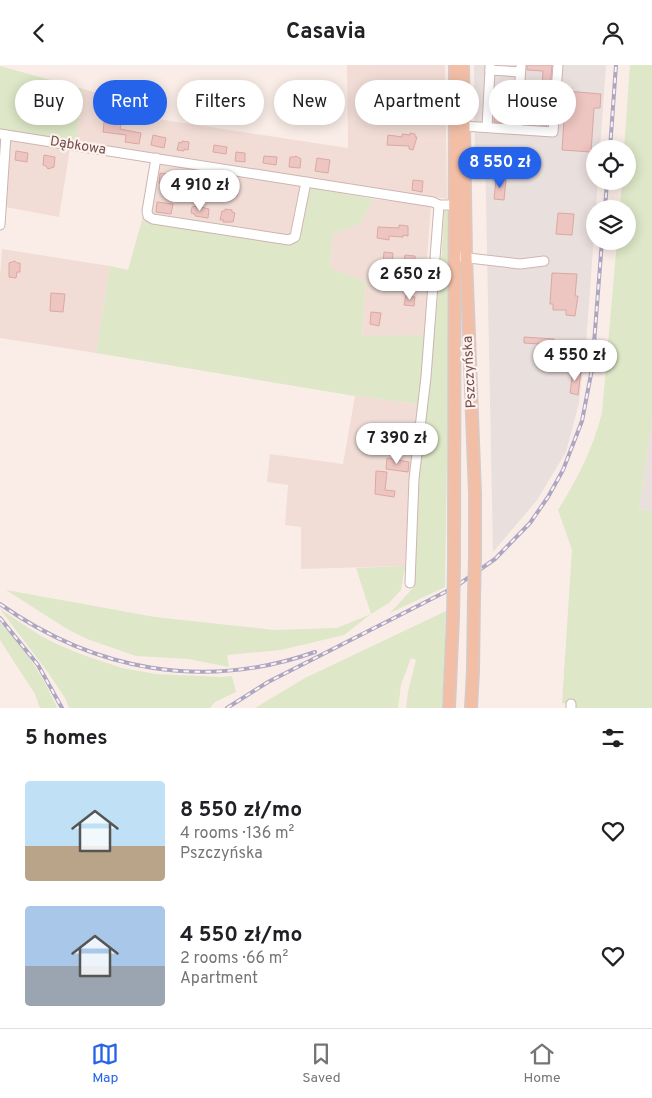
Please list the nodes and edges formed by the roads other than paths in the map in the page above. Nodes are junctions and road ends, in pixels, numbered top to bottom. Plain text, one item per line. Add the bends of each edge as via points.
1 (455, 65) edge
2 (463, 65) edge
3 (558, 65) edge
4 (490, 67) edge
5 (520, 68) edge
6 (463, 126) junction
7 (487, 127) junction
8 (517, 129) junction
9 (3, 134) edge
10 (156, 158) junction
11 (306, 182) junction
12 (439, 205) junction
13 (455, 205) junction
14 (0, 225) edge
15 (460, 257) junction
16 (544, 261) dead end
17 (410, 583) dead end
18 (449, 708) edge
19 (471, 708) edge

1 - 13 main road, Pszczyńska
2 - 6 main road, Pszczyńska
3 - 8 street via 553,132
4 - 5 street
4 - 7 street
5 - 8 street
6 - 7 street
6 - 15 main road, Pszczyńska
7 - 8 street
9 - 10 street, Dąbkowa
9 - 14 street
10 - 11 street, Dąbkowa
10 - 11 street via 147,211 153,219 290,240 298,228
11 - 12 street, Dąbkowa
12 - 13 street, Dąbkowa
12 - 17 street via 426,377 414,479
13 - 15 main road, Pszczyńska
15 - 16 street via 520,264
15 - 18 main road, Pszczyńska, bridge
15 - 19 main road, Pszczyńska, bridge via 475,494

